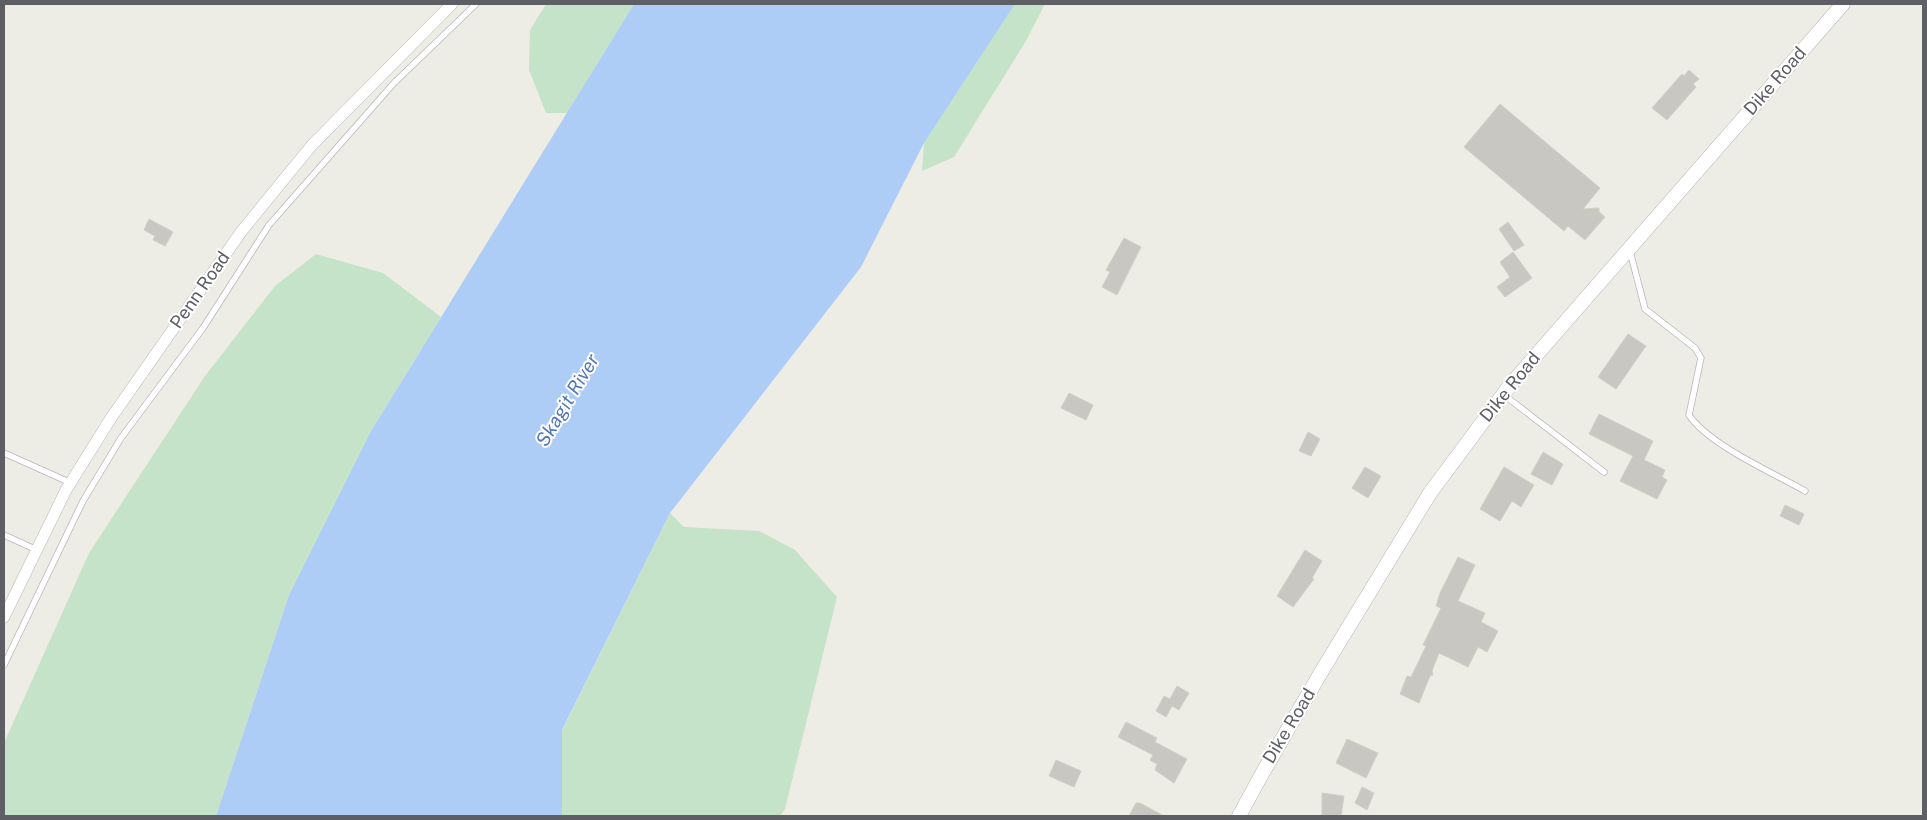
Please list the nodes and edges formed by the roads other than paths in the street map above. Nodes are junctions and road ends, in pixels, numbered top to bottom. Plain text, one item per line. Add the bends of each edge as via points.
1 (452, 4) edge
2 (476, 4) edge
3 (1843, 4) edge
4 (1629, 248) junction
5 (1503, 394) junction
6 (4, 453) edge
7 (1604, 472) dead end
8 (71, 483) junction
9 (1805, 491) dead end
10 (4, 535) edge
11 (37, 550) junction
12 (4, 618) edge
13 (4, 665) edge
14 (1239, 816) edge

1 - 8 street, Penn Road via 312,145 241,232 111,418
2 - 13 lane via 394,83 269,225 203,328 121,438 83,501
3 - 4 street, Dike Road
4 - 5 street, Dike Road
4 - 9 lane via 1645,309 1695,348 1701,358 1689,415 1695,424 1723,445
5 - 7 lane
5 - 14 street, Dike Road via 1430,493 1262,772
6 - 8 lane
8 - 11 street, Penn Road
10 - 11 lane
11 - 12 street, Penn Road

